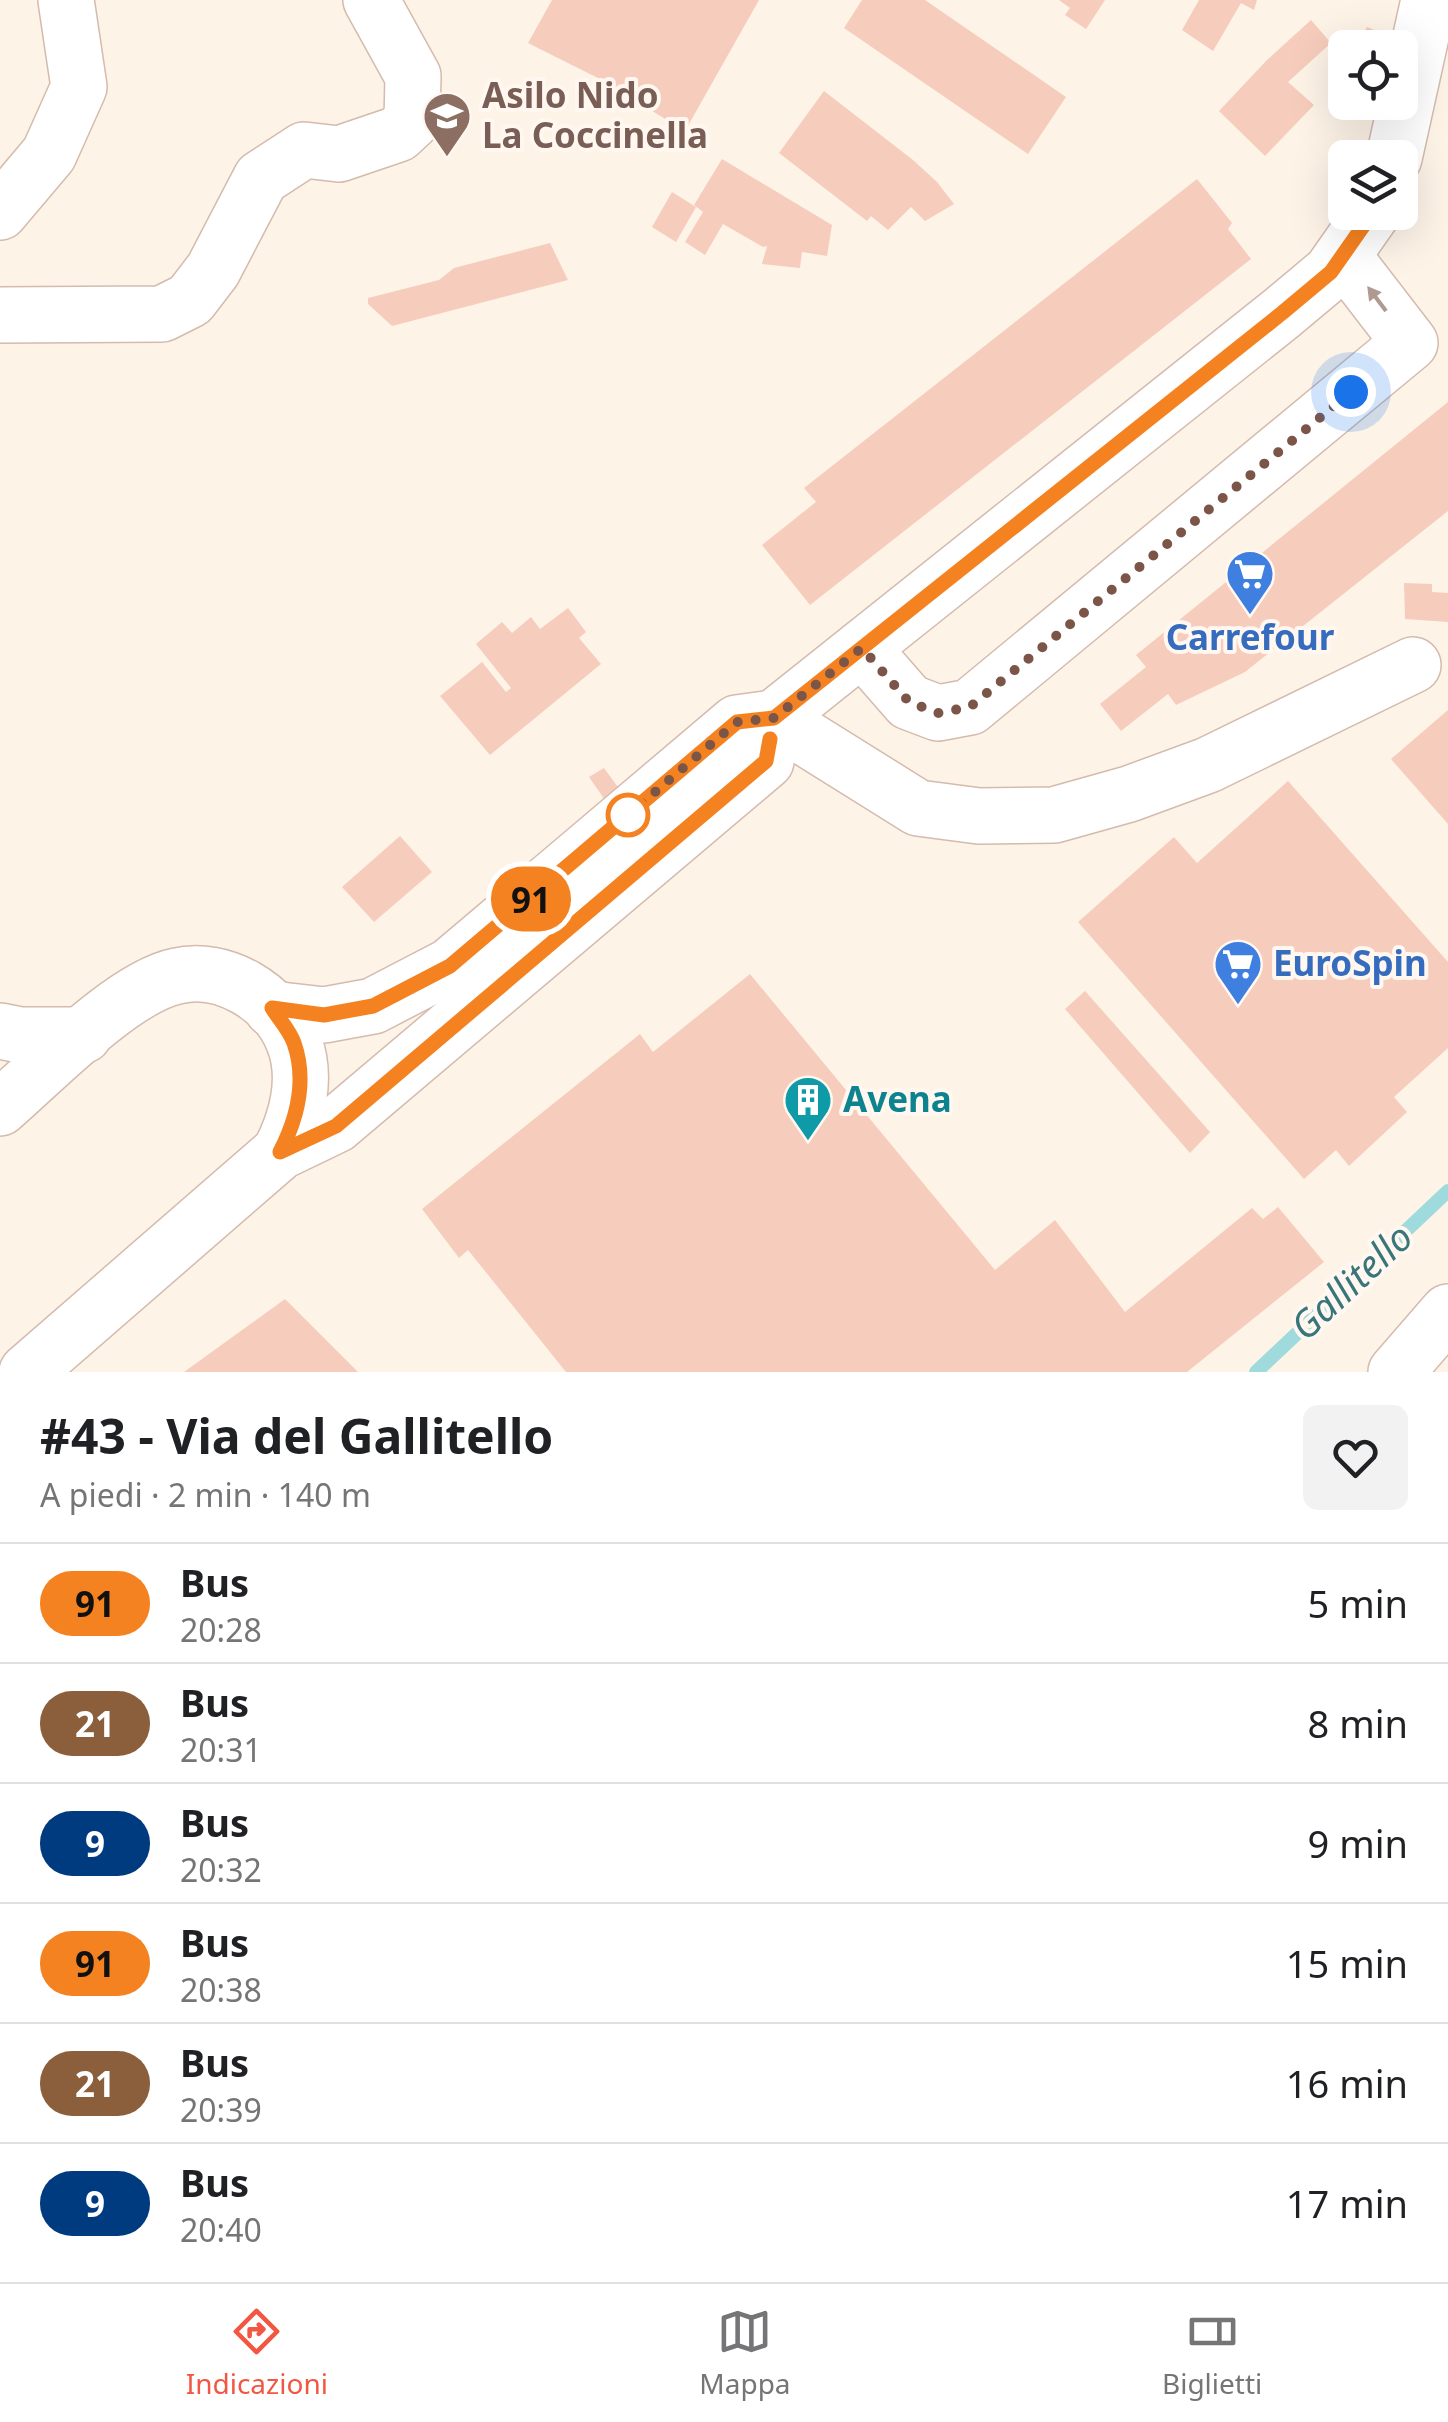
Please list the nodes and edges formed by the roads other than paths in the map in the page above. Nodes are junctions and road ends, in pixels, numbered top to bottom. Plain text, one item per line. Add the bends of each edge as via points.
1 (66, 0) edge
2 (371, 0) edge
3 (1429, 0) edge
4 (1398, 140) edge
5 (0, 212) edge
6 (1358, 234) edge
7 (0, 315) edge
8 (862, 648) junction
9 (1414, 664) dead end
10 (774, 718) junction
11 (272, 1008) junction
12 (0, 1031) edge
13 (84, 1035) junction
14 (0, 1108) edge
15 (280, 1152) junction
16 (1448, 1312) edge
17 (26, 1372) edge
18 (1396, 1372) edge

1 - 5 street via 79,87 50,154
2 - 7 street via 413,76 412,121 398,134 339,154 304,150 260,178 213,270 190,300 162,314
3 - 4 street
6 - 8 street via 1331,272 1282,313
8 -> 6 street via 909,702 938,713 970,707 1410,343
8 - 10 street
9 - 10 street via 1208,765 1054,815 918,808
10 - 11 street via 737,722 450,966 373,1006 324,1015
10 - 15 street via 766,761 336,1126
11 - 13 street via 239,983 206,973 174,976 130,997
11 - 15 street via 294,1042 300,1090 294,1125
12 - 13 street
13 - 14 street
15 - 17 street
16 - 18 street

